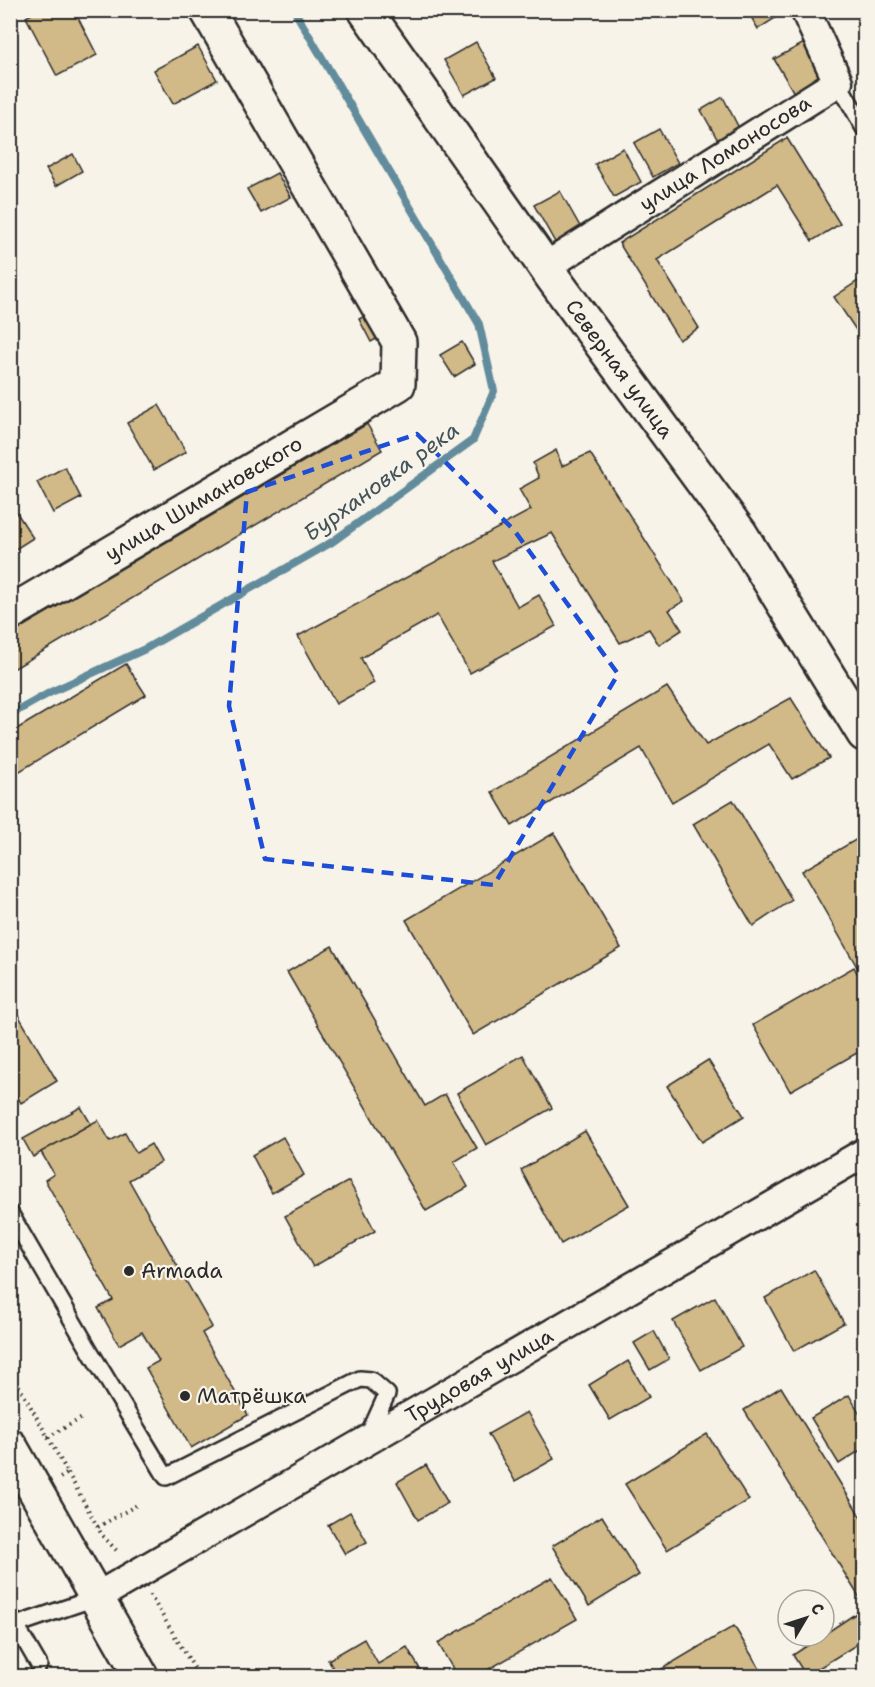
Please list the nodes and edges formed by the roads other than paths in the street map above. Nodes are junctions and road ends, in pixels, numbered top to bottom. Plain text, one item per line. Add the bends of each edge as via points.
1 (207, 10) edge
2 (365, 10) edge
3 (805, 10) edge
4 (838, 82) junction
5 (864, 128) edge
6 (545, 267) junction
7 (10, 613) edge
8 (864, 734) edge
9 (864, 1153) edge
10 (10, 1213) edge
11 (365, 1442) junction
12 (10, 1446) edge
13 (95, 1598) junction
14 (13, 1620) edge
15 (39, 1665) dead end
16 (141, 1677) edge

1 - 7 street, улица Шимановского via 399,342 398,384
2 - 6 street, Северная улица
3 - 4 street
4 - 5 lane
4 - 6 street, улица Ломоносова
6 - 8 street, Северная улица via 740,533
9 - 11 street, Трудовая улица
10 - 11 lane via 165,1477 360,1379 371,1380 387,1394
11 - 13 street, Трудовая улица
12 - 13 street
13 - 14 lane
13 - 16 street
14 - 15 lane

